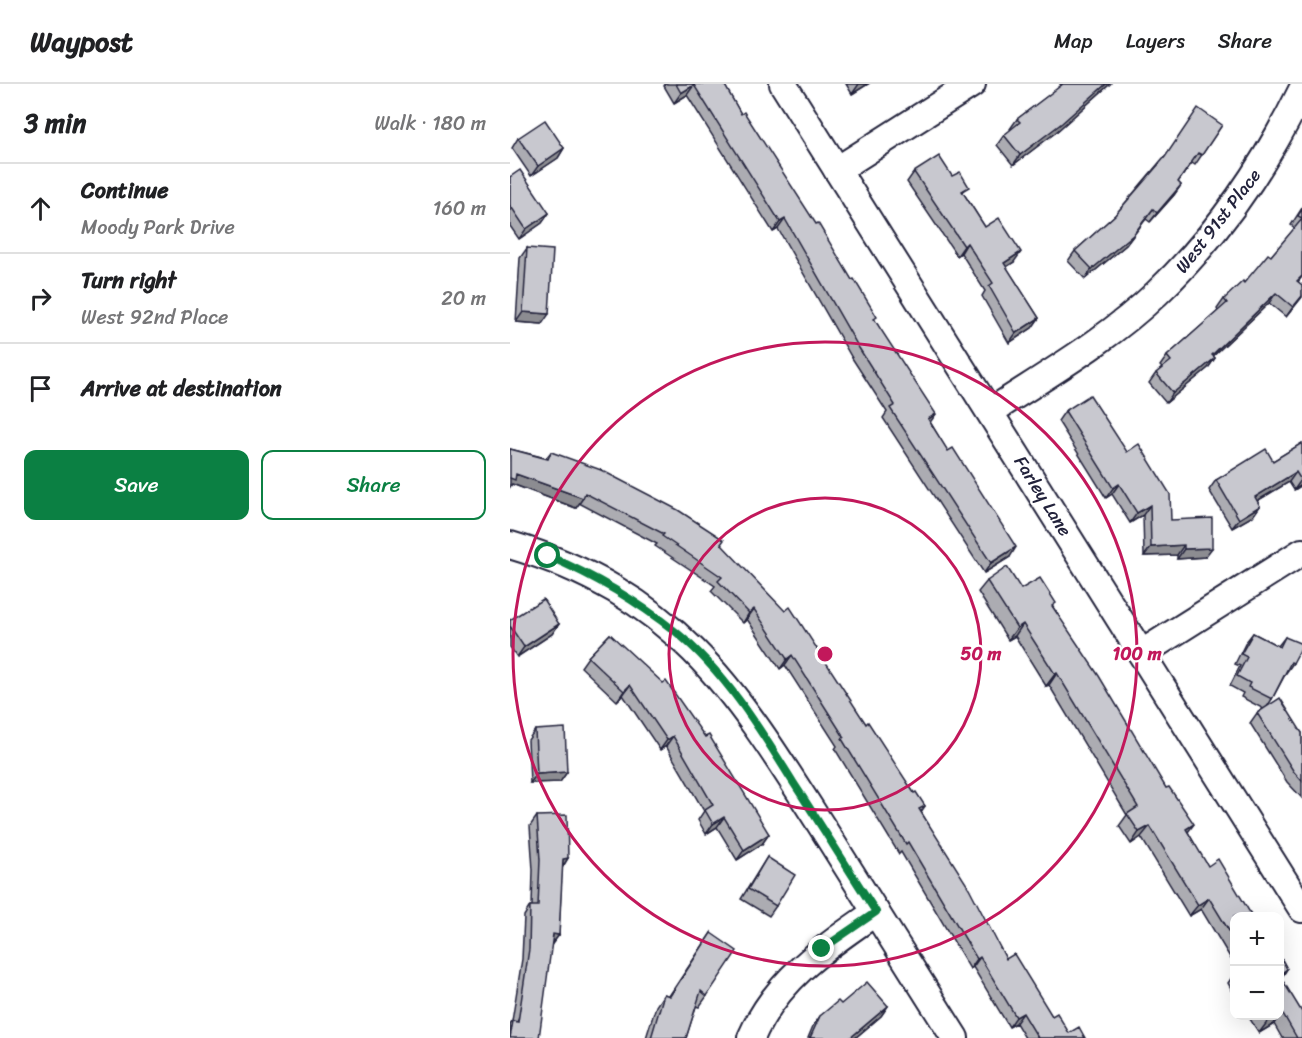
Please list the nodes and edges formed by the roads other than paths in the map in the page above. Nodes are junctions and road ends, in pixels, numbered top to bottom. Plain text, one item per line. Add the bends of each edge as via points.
1 (783, 84) edge
2 (972, 84) edge
3 (1302, 90) edge
4 (837, 170) junction
5 (990, 412) junction
6 (510, 545) edge
7 (1302, 552) edge
8 (1142, 653) junction
9 (1299, 897) edge
10 (876, 912) junction
11 (751, 1038) edge
12 (955, 1038) edge

1 - 4 street, Farley Lane
2 - 4 street
3 - 5 street, West 91st Place via 1277,141 1241,197 1199,250 1156,294 1099,340
4 - 5 street, Farley Lane
5 - 8 street, Farley Lane
6 - 10 street via 586,572 630,597 677,633 713,668 770,744
7 - 8 street
8 - 9 street, Farley Lane
10 - 11 street via 822,949 794,974 759,1019
10 - 12 street

